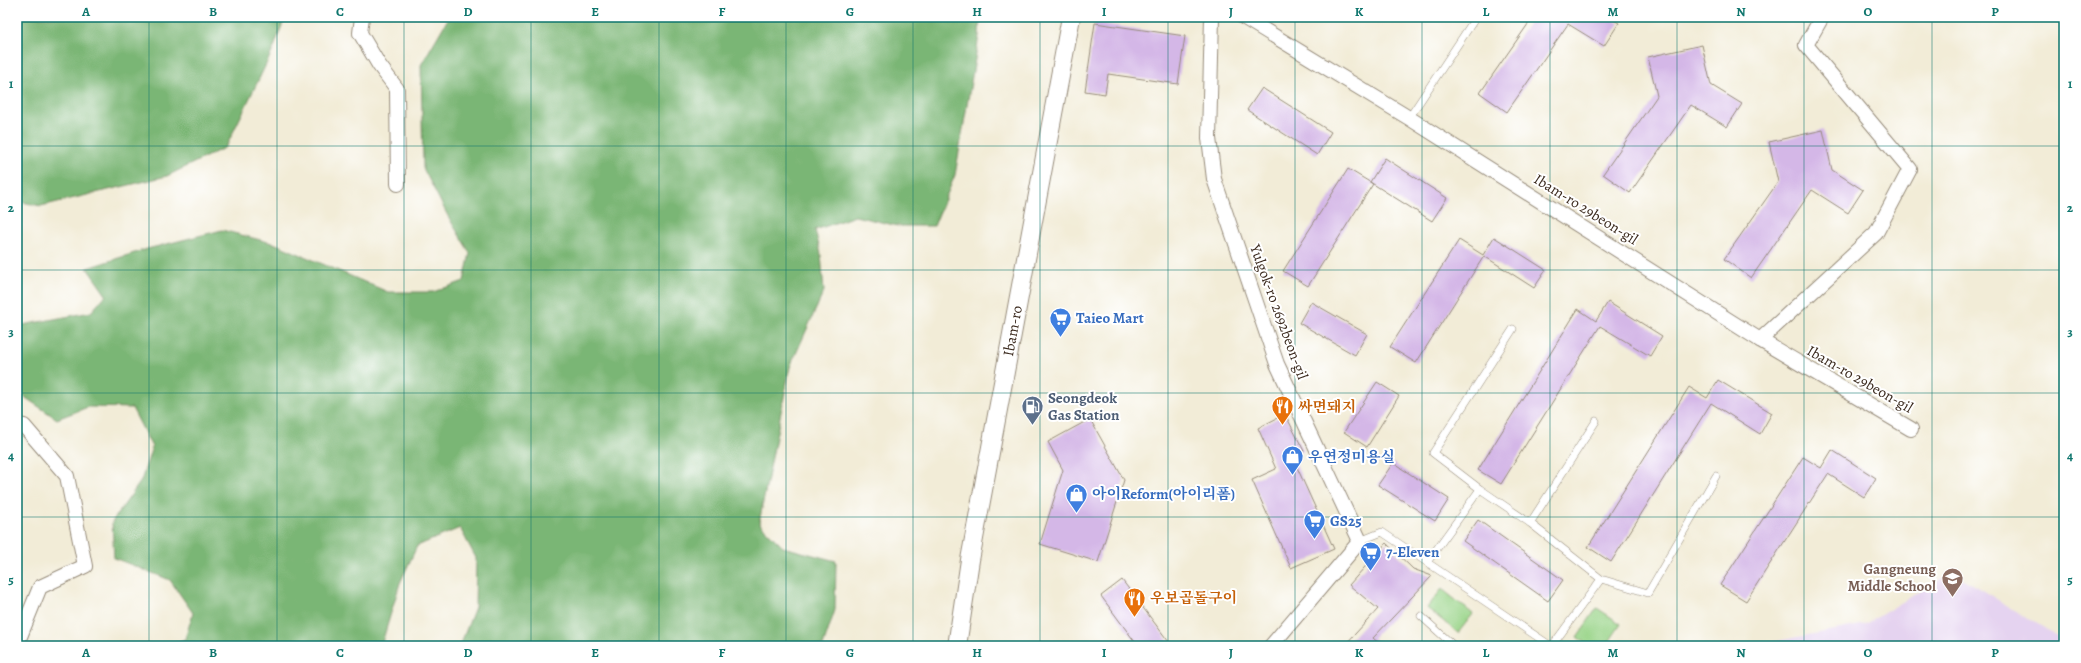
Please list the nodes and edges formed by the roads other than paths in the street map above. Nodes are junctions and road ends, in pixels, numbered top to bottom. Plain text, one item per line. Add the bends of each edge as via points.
1 (362, 17) edge
2 (1071, 17) edge
3 (1212, 17) edge
4 (1243, 17) edge
5 (1476, 17) edge
6 (1822, 17) edge
7 (1410, 118) junction
8 (398, 184) dead end
9 (1513, 329) dead end
10 (1760, 340) junction
11 (1596, 421) dead end
12 (17, 425) edge
13 (1911, 429) dead end
14 (1716, 476) dead end
15 (1480, 489) junction
16 (1530, 523) junction
17 (1360, 541) junction
18 (1428, 561) junction
19 (1601, 579) junction
20 (1422, 616) dead end
21 (17, 644) edge
22 (957, 646) edge
23 (1271, 646) edge
24 (1454, 646) edge
25 (1552, 646) edge

1 - 8 street via 360,33 379,66 397,89
2 - 22 street, Ibam-ro via 970,560
3 - 17 street, Yulgok-ro 2692beon-gil via 1209,138 1214,179 1277,364
4 - 7 street, Ibam-ro 29beon-gil
5 - 7 lane
6 - 10 street via 1806,45 1910,169 1876,233
7 - 10 street, Ibam-ro 29beon-gil
9 - 15 lane via 1433,453
10 - 13 street, Ibam-ro 29beon-gil
11 - 16 lane
12 - 21 street via 24,426 67,476 85,566 40,587
14 - 19 lane via 1648,593
15 - 16 lane
15 - 18 lane
16 - 19 lane
17 - 18 lane via 1382,532
17 - 23 street
18 - 25 lane
19 - 25 lane
20 - 24 lane

